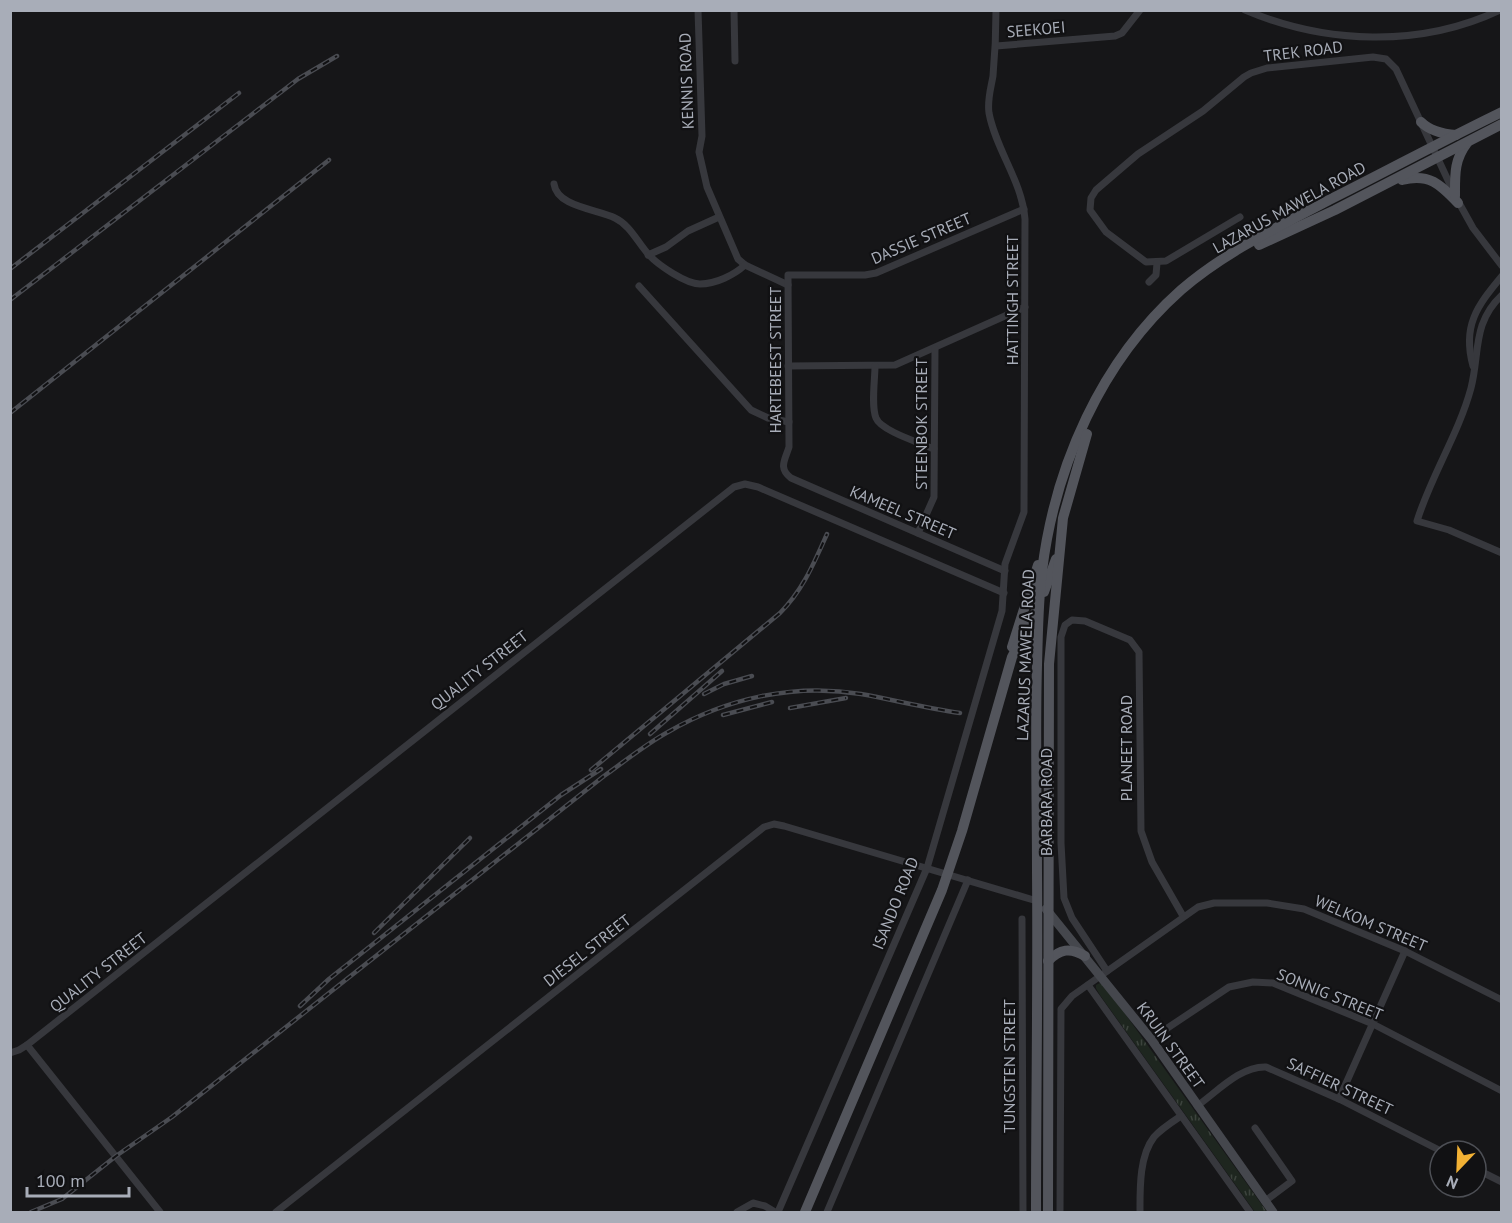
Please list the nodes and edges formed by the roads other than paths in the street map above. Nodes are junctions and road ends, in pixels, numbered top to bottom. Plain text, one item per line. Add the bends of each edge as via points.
1 (698, 10) edge
2 (734, 10) edge
3 (996, 10) edge
4 (1140, 10) edge
5 (1245, 10) edge
6 (1494, 12) edge
7 (996, 46) junction
8 (735, 61) dead end
9 (1502, 112) edge
10 (1421, 122) junction
11 (1502, 124) edge
12 (1456, 135) junction
13 (1469, 140) junction
14 (1432, 147) junction
15 (1437, 158) junction
16 (554, 184) dead end
17 (1384, 186) junction
18 (1457, 199) junction
19 (1024, 209) junction
20 (1240, 216) dead end
21 (719, 217) junction
22 (648, 255) junction
23 (1156, 263) junction
24 (745, 265) junction
25 (1502, 266) edge
26 (788, 275) joint
27 (1502, 276) edge
28 (1149, 282) dead end
29 (788, 285) junction
30 (639, 286) dead end
31 (1502, 295) edge
32 (1025, 307) junction
33 (935, 349) junction
34 (788, 366) junction
35 (875, 366) junction
36 (1473, 366) junction
37 (789, 422) junction
38 (934, 449) junction
39 (791, 478) joint
40 (1048, 531) junction
41 (918, 533) junction
42 (1059, 551) junction
43 (1502, 553) edge
44 (1005, 571) junction
45 (1004, 593) junction
46 (1038, 607) junction
47 (1068, 622) joint
48 (1012, 657) junction
49 (927, 868) junction
50 (948, 874) junction
51 (968, 880) junction
52 (1037, 901) junction
53 (1048, 910) junction
54 (1184, 916) junction
55 (1022, 919) dead end
56 (1405, 951) junction
57 (1085, 956) junction
58 (1048, 961) junction
59 (1103, 974) junction
60 (1088, 985) junction
61 (1502, 1000) edge
62 (1373, 1024) junction
63 (1151, 1039) junction
64 (27, 1045) junction
65 (10, 1053) edge
66 (1502, 1091) edge
67 (1339, 1099) junction
68 (1197, 1106) junction
69 (1180, 1116) junction
70 (1255, 1128) dead end
71 (1428, 1144) edge
72 (1488, 1175) edge
73 (1502, 1182) edge
74 (1265, 1201) junction
75 (160, 1212) edge
76 (276, 1212) edge
77 (736, 1212) edge
78 (777, 1212) edge
79 (805, 1212) edge
80 (827, 1212) edge
81 (1023, 1212) edge
82 (1036, 1212) edge
83 (1048, 1212) edge
84 (1060, 1212) edge
85 (1140, 1212) edge
86 (1250, 1212) edge
87 (1273, 1212) edge

1 - 21 street, KENNIS ROAD via 702,136 699,152
2 - 8 street
3 - 7 street, HATTINGH STREET
4 - 7 street, SEEKOEI via 1122,33 1114,36
5 - 6 street via 1305,30 1361,37 1430,32
7 - 19 street, HATTINGH STREET via 989,112
9 - 12 main road, LAZARUS MAWELA ROAD
10 - 12 main road
10 - 14 street, TREK ROAD
10 - 23 street, TREK ROAD via 1396,69 1386,60 1373,57 1251,73 1138,154 1091,198 1090,210 1106,232 1146,262
11 - 13 main road
12 - 14 main road, LAZARUS MAWELA ROAD
13 - 15 main road
13 - 18 main road via 1456,164
14 - 15 street, TREK ROAD
14 - 40 main road, LAZARUS MAWELA ROAD via 1229,255 1161,310 1128,348 1095,400 1077,437
15 - 17 main road, LAZARUS MAWELA ROAD
15 - 18 street, TREK ROAD
16 - 22 street via 558,195 567,201 623,224
17 - 18 main road via 1424,177
17 - 42 main road, LAZARUS MAWELA ROAD via 1235,257 1198,284 1150,330 1112,382 1092,420 1068,494
18 - 25 street, TREK ROAD
19 - 26 street, DASSIE STREET via 871,274
19 - 32 street, HATTINGH STREET
20 - 23 street via 1166,261
21 - 22 street
21 - 24 street, KENNIS ROAD via 734,252
22 - 24 street via 663,268 697,284 730,276
23 - 28 street via 1156,275
24 - 29 street
26 - 29 street, HARTEBEEST STREET
27 - 36 street via 1479,304 1472,320
29 - 34 street, HARTEBEEST STREET
30 - 37 street via 751,410
31 - 36 street via 1482,322
32 - 33 street
32 - 44 street, HATTINGH STREET via 1024,512
33 - 35 street via 895,365
33 - 38 street, STEENBOK STREET
34 - 35 street
34 - 37 street, HARTEBEEST STREET
35 - 38 street via 876,420 888,430
36 - 43 street via 1472,386 1417,521
37 - 39 street, HARTEBEEST STREET via 789,447 783,467
38 - 41 street, STEENBOK STREET via 934,497
39 - 41 street, KAMEEL STREET
40 - 46 main road, LAZARUS MAWELA ROAD
40 - 48 main road
41 - 44 street, KAMEEL STREET
42 - 46 main road
42 - 53 main road, LAZARUS MAWELA ROAD via 1048,693
44 - 45 street, HATTINGH STREET
45 - 49 street, ISANDO ROAD
45 - 64 street, QUALITY STREET via 758,487 734,487
46 - 48 main road
46 - 52 main road, LAZARUS MAWELA ROAD
47 - 54 street, PLANEET ROAD via 1085,621 1116,634 1134,643 1139,652 1141,831 1152,862
47 - 59 street, BARBARA ROAD via 1061,637 1064,897
48 - 50 main road
49 - 50 street, DIESEL STREET
49 - 76 street, DIESEL STREET via 784,826 764,827
49 - 78 street, ISANDO ROAD
50 - 51 street
50 - 79 main road
51 - 52 street
51 - 80 street
52 - 53 main road, KRUIN STREET
52 - 82 main road, LAZARUS MAWELA ROAD
53 - 57 main road, KRUIN STREET
53 - 58 main road, LAZARUS MAWELA ROAD
54 - 56 street, WELKOM STREET via 1214,903 1291,906 1313,911
54 - 59 street, WELKOM STREET
55 - 81 street, TUNGSTEN STREET
56 - 61 street, WELKOM STREET
56 - 62 street
57 - 58 main road via 1066,950
57 - 59 main road, KRUIN STREET
58 - 83 main road, LAZARUS MAWELA ROAD
59 - 60 street
59 - 63 main road, KRUIN STREET
60 - 69 street, KRUIN STREET
60 - 84 street via 1067,1000 1060,1013
62 - 63 street, SONNIG STREET via 1279,984 1253,982 1220,992
62 - 66 street, SONNIG STREET
62 - 67 street
63 - 68 main road, KRUIN STREET
64 - 65 street, QUALITY STREET
64 - 75 street
67 - 68 street, SAFFIER STREET via 1259,1067 1239,1075
67 - 71 street, SAFFIER STREET
68 - 74 main road, KRUIN STREET
69 - 85 street via 1159,1132 1148,1147
69 - 86 street, KRUIN STREET
70 - 74 street via 1292,1181
72 - 73 street
74 - 87 main road, KRUIN STREET
77 - 78 street via 753,1203

